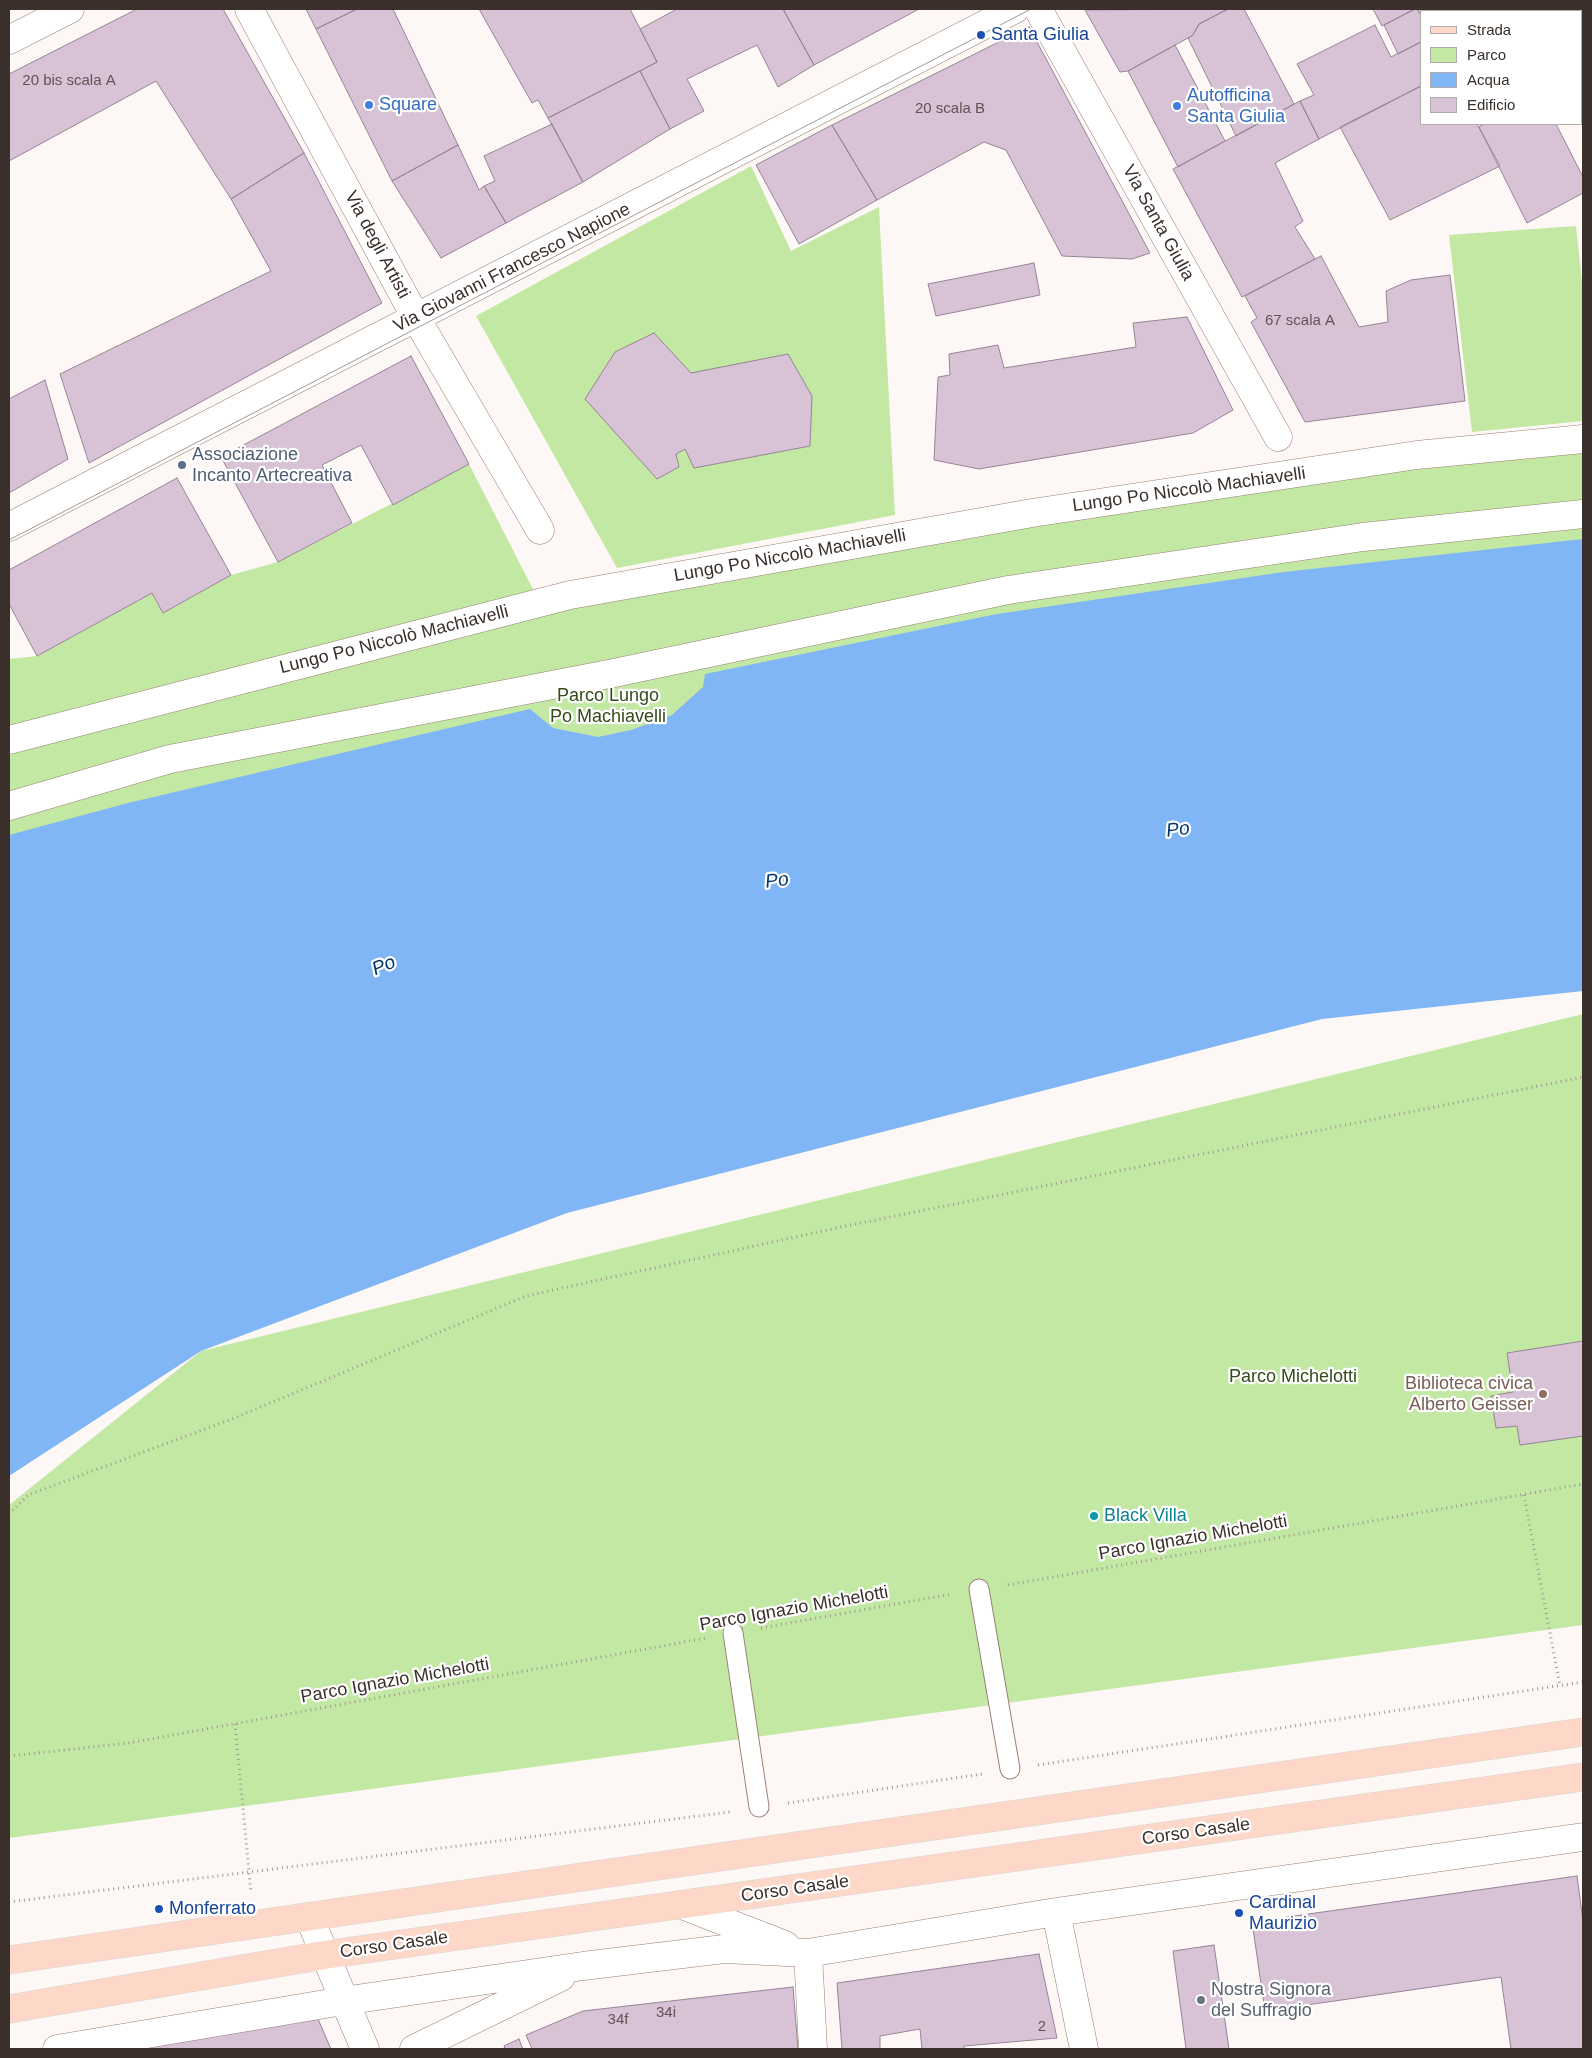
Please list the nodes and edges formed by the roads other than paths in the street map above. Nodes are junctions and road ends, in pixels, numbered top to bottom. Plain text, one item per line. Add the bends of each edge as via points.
1 (70, 9) edge
2 (249, 9) edge
3 (1015, 9) edge
4 (1038, 9) edge
5 (9, 40) edge
6 (416, 318) junction
7 (1278, 437) dead end
8 (1583, 439) edge
9 (1583, 514) edge
10 (9, 527) edge
11 (540, 530) dead end
12 (9, 740) edge
13 (9, 806) edge
14 (979, 1590) road end
15 (733, 1633) road end
16 (1583, 1732) edge
17 (1010, 1770) road end
18 (1583, 1777) edge
19 (759, 1807) road end
20 (1583, 1837) edge
21 (682, 1905) junction
22 (1056, 1912) junction
23 (309, 1916) junction
24 (808, 1953) junction
25 (324, 1954) junction
26 (9, 1960) edge
27 (583, 1966) junction
28 (343, 2001) junction
29 (9, 2009) edge
30 (57, 2049) edge
31 (365, 2049) edge
32 (414, 2049) edge
33 (813, 2049) edge
34 (1084, 2049) edge

1 - 5 street
2 - 6 street, Via degli Artisti
3 - 6 street, Via Giovanni Francesco Napione
4 - 7 street, Via Santa Giulia
6 - 10 street, Via Giovanni Francesco Napione
6 - 11 street, Via degli Artisti
8 - 12 street, Lungo Po Niccolò Machiavelli via 1417,455 1032,513 570,595
9 - 13 street via 1363,537 1008,590 614,673 170,759
14 - 17 lane
15 - 19 lane
16 - 23 main road
18 - 21 main road, Corso Casale
20 - 22 street
21 - 24 street
21 - 25 main road, Corso Casale
22 - 24 street
22 - 34 street
23 - 25 street
23 - 26 main road
24 - 27 street via 724,1949
24 - 33 street
25 - 28 street
25 - 29 main road, Corso Casale
27 - 28 street
27 - 32 street
28 - 30 street
28 - 31 street

